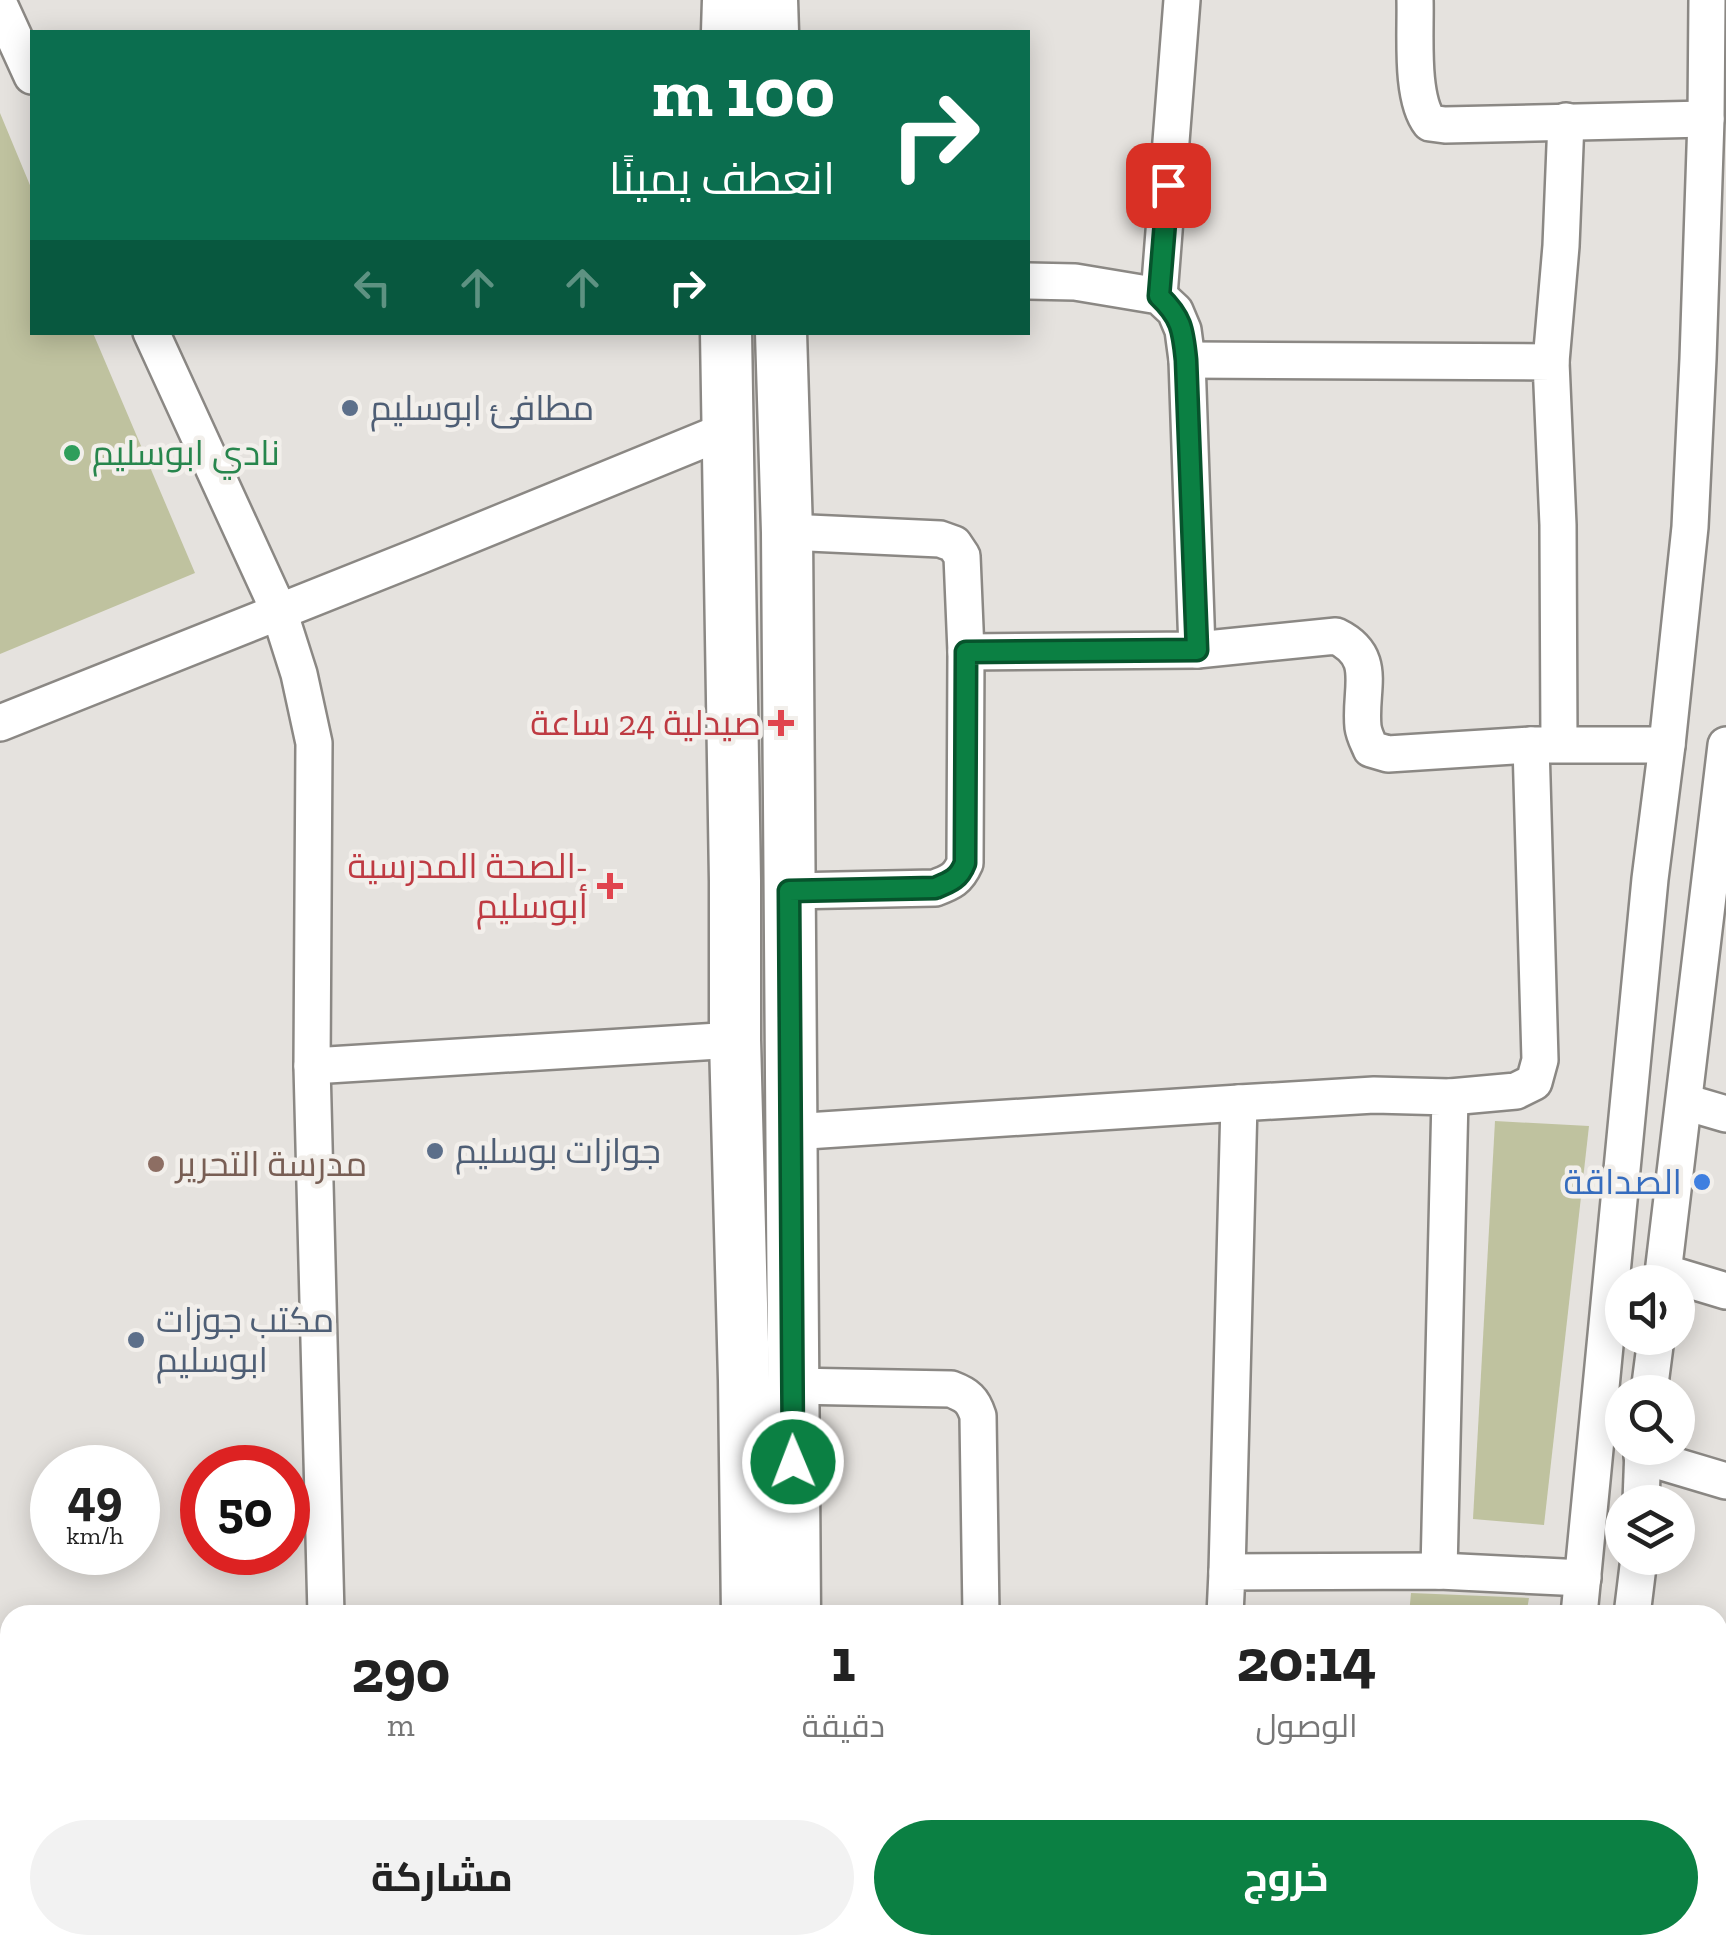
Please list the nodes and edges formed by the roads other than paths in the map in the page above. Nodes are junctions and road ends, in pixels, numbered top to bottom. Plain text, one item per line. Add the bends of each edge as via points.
1 (728, 0) edge
2 (772, 0) edge
3 (1182, 0) edge
4 (1415, 0) edge
5 (1707, 0) edge
6 (0, 6) edge
7 (727, 30) edge
8 (773, 30) edge
9 (30, 72) edge
10 (1706, 119) junction
11 (1566, 122) junction
12 (1030, 281) edge
13 (1159, 296) junction
14 (152, 335) edge
15 (726, 335) edge
16 (781, 335) edge
17 (1186, 360) junction
18 (1552, 362) junction
19 (1712, 362) edge
20 (727, 430) junction
21 (787, 532) junction
22 (279, 611) junction
23 (1197, 650) junction
24 (966, 652) junction
25 (0, 723) edge
26 (1545, 744) junction
27 (1667, 745) junction
28 (1726, 746) edge
29 (789, 891) junction
30 (1717, 907) edge
31 (735, 1040) junction
32 (312, 1066) junction
33 (1450, 1097) junction
34 (1240, 1102) junction
35 (1684, 1102) junction
36 (1726, 1114) edge
37 (791, 1132) junction
38 (738, 1194) junction
39 (792, 1197) junction
40 (1664, 1265) edge
41 (1695, 1284) edge
42 (1726, 1291) edge
43 (792, 1386) junction
44 (1679, 1465) edge
45 (1726, 1482) edge
46 (1439, 1571) junction
47 (1227, 1572) junction
48 (1637, 1575) edge
49 (1583, 1578) junction
50 (326, 1605) edge
51 (747, 1605) edge
52 (795, 1605) edge
53 (980, 1605) edge
54 (1225, 1605) edge
55 (1580, 1605) edge
56 (1633, 1605) edge

1 - 7 main road
2 - 8 main road
3 - 13 street
4 - 11 street via 1418,97 1430,123
5 - 10 street
6 - 9 street
10 - 11 street
10 - 19 street
11 - 18 street
12 - 13 street
13 - 17 street via 1175,311
14 - 22 street
15 - 20 main road
16 - 21 main road
17 - 18 street
17 - 23 street
18 - 26 street via 1558,525
19 - 27 street
20 - 22 street
20 - 31 main road
21 - 24 street via 954,544 962,556
21 - 29 main road
22 - 25 street
22 - 32 street via 314,743
23 - 24 street
23 - 26 street via 1336,636 1352,644 1363,662 1363,730 1371,750
24 - 29 street via 960,876 935,888
26 - 27 street
26 - 33 street via 1540,1060 1534,1082 1516,1091
27 - 49 street
28 - 30 street
29 - 37 main road
30 - 35 street
31 - 32 street
31 - 38 main road
32 - 50 street
33 - 34 street
33 - 46 street
34 - 37 street
34 - 47 street
35 - 36 street
35 - 40 street
37 - 39 main road
38 - 39 main road
38 - 51 main road
39 - 43 main road
41 - 42 street
43 - 52 main road
43 - 53 street via 951,1388 974,1403
44 - 45 street
46 - 47 street
46 - 49 street
47 - 54 street
48 - 56 street
49 - 55 street

